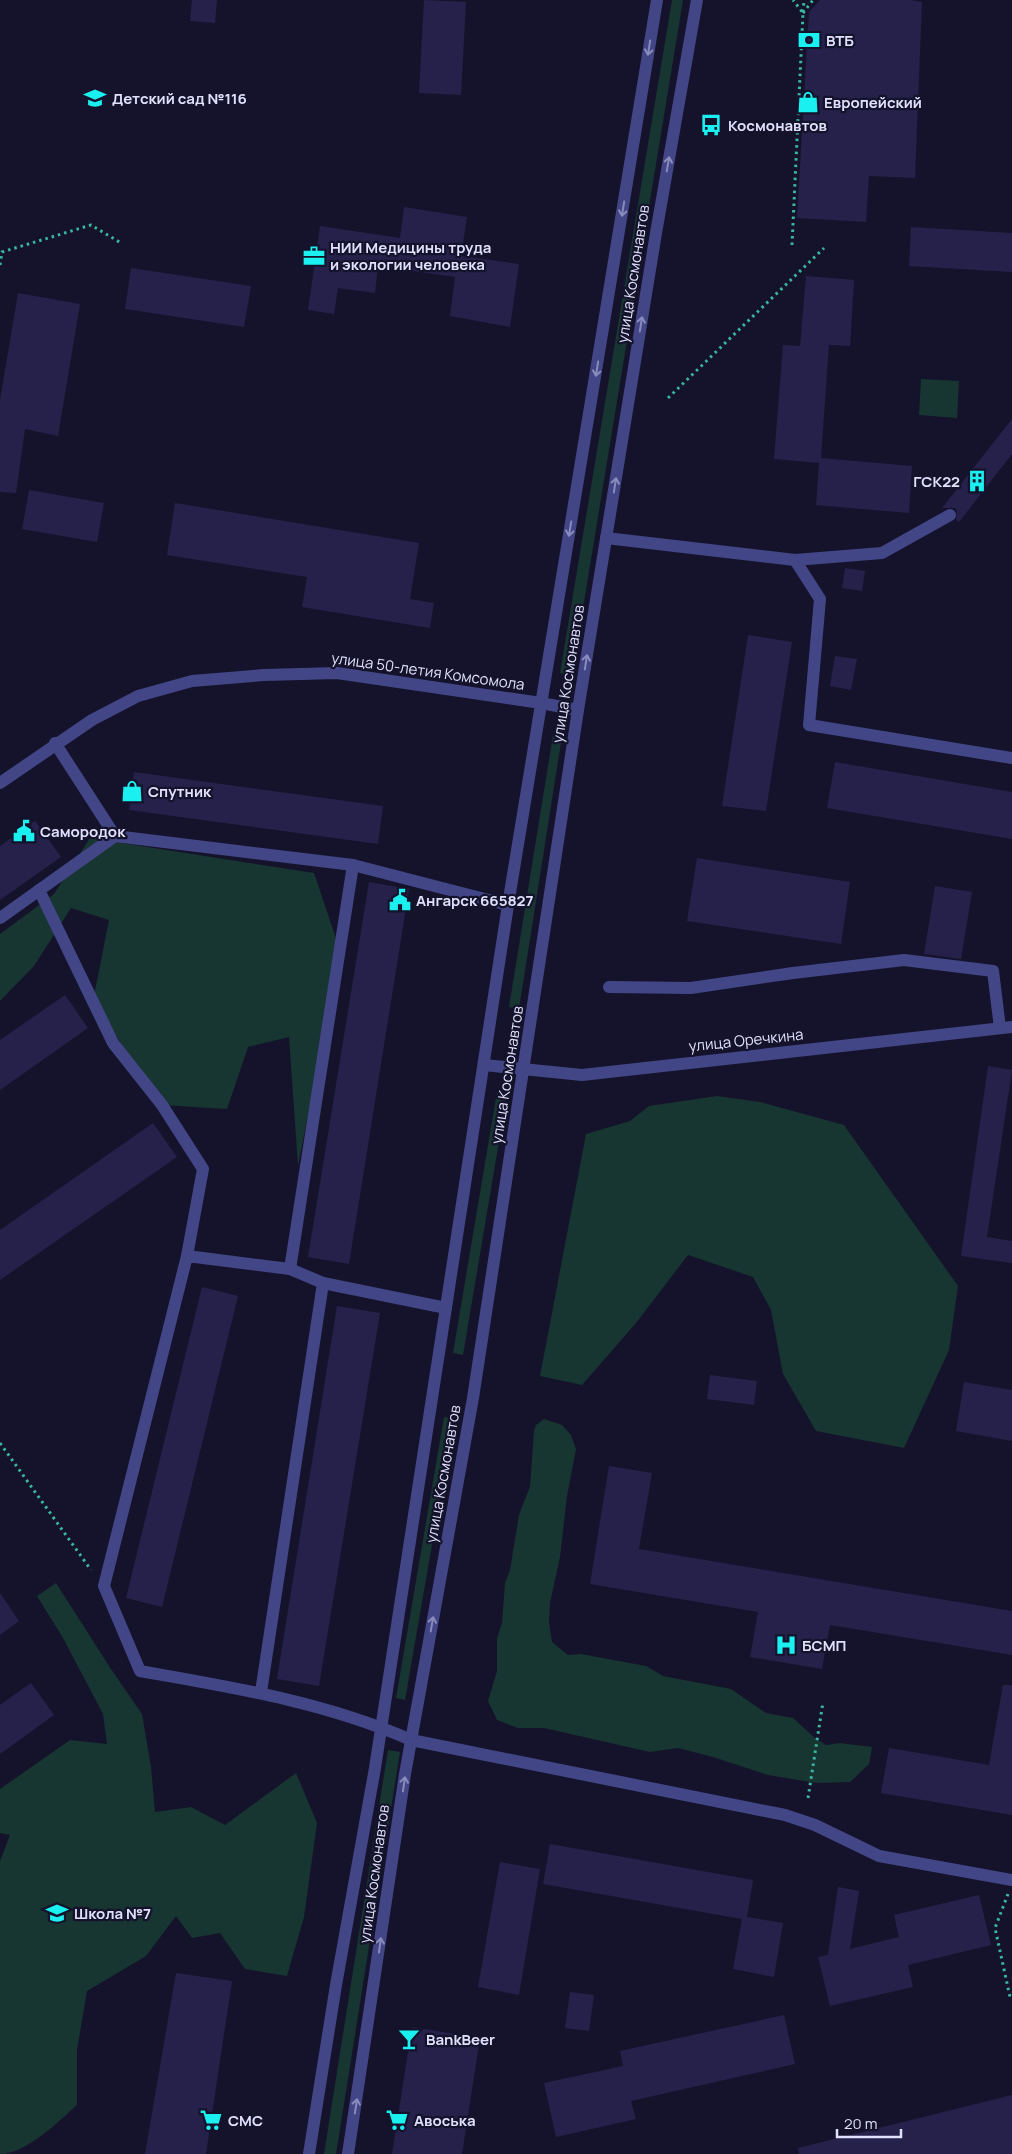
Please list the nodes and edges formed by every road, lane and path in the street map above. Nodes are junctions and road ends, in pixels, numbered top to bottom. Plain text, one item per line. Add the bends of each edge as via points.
1 (657, 0) edge
2 (697, 0) edge
3 (793, 0) edge
4 (804, 0) edge
5 (813, 0) edge
6 (803, 12) junction
7 (121, 243) dead end
8 (792, 245) dead end
9 (824, 248) dead end
10 (0, 265) edge
11 (668, 398) dead end
12 (950, 515) dead end
13 (606, 538) junction
14 (795, 560) junction
15 (541, 703) junction
16 (578, 710) junction
17 (55, 744) junction
18 (1012, 758) edge
19 (0, 783) edge
20 (114, 836) junction
21 (353, 865) junction
22 (39, 890) junction
23 (508, 905) junction
24 (0, 918) edge
25 (609, 987) dead end
26 (1006, 1027) edge
27 (484, 1065) junction
28 (525, 1070) junction
29 (187, 1256) junction
30 (290, 1269) junction
31 (322, 1283) junction
32 (446, 1308) junction
33 (0, 1443) edge
34 (104, 1586) junction
35 (261, 1692) junction
36 (823, 1702) dead end
37 (381, 1726) junction
38 (411, 1740) junction
39 (808, 1798) dead end
40 (1012, 1880) edge
41 (1008, 1893) dead end
42 (1010, 1997) dead end
43 (309, 2154) edge
44 (348, 2154) edge

1 -> 15 street, улица Космонавтов
13 -> 2 street, улица Космонавтов
3 - 6 path
4 - 6 path
5 - 6 path
6 - 8 path
7 - 10 path via 91,225 2,252
9 - 11 path
12 - 14 street via 882,553
13 - 14 street
16 -> 13 street, улица Космонавтов
14 - 18 street via 820,599 809,725
15 - 16 street, улица 50-летия Комсомола
15 - 17 street, улица 50-летия Комсомола via 337,672 237,677 192,681 138,696
15 - 23 street, улица Космонавтов
16 - 28 street, улица Космонавтов
17 - 19 street, улица 50-летия Комсомола
17 - 20 street
20 - 21 street
20 - 22 street
21 - 23 street
21 - 30 street
22 - 24 street
22 - 29 street via 113,1043 162,1105 203,1169
23 - 27 street, улица Космонавтов
25 - 26 street via 691,988 904,960 993,971
26 - 28 street, улица Оречкина via 582,1075
27 - 28 street, улица Оречкина
27 - 32 street, улица Космонавтов
38 -> 28 street, улица Космонавтов via 473,1398
29 - 30 street
29 - 34 street
30 - 31 street
31 - 32 street
31 - 35 street
32 - 37 street, улица Космонавтов
33 - 34 path
34 - 35 street via 140,1671
35 - 37 street
36 - 39 path
37 - 38 street
37 - 43 street, улица Космонавтов
38 - 40 street via 785,1815 816,1825 879,1856
44 -> 38 street, улица Космонавтов
41 - 42 path via 995,1928

